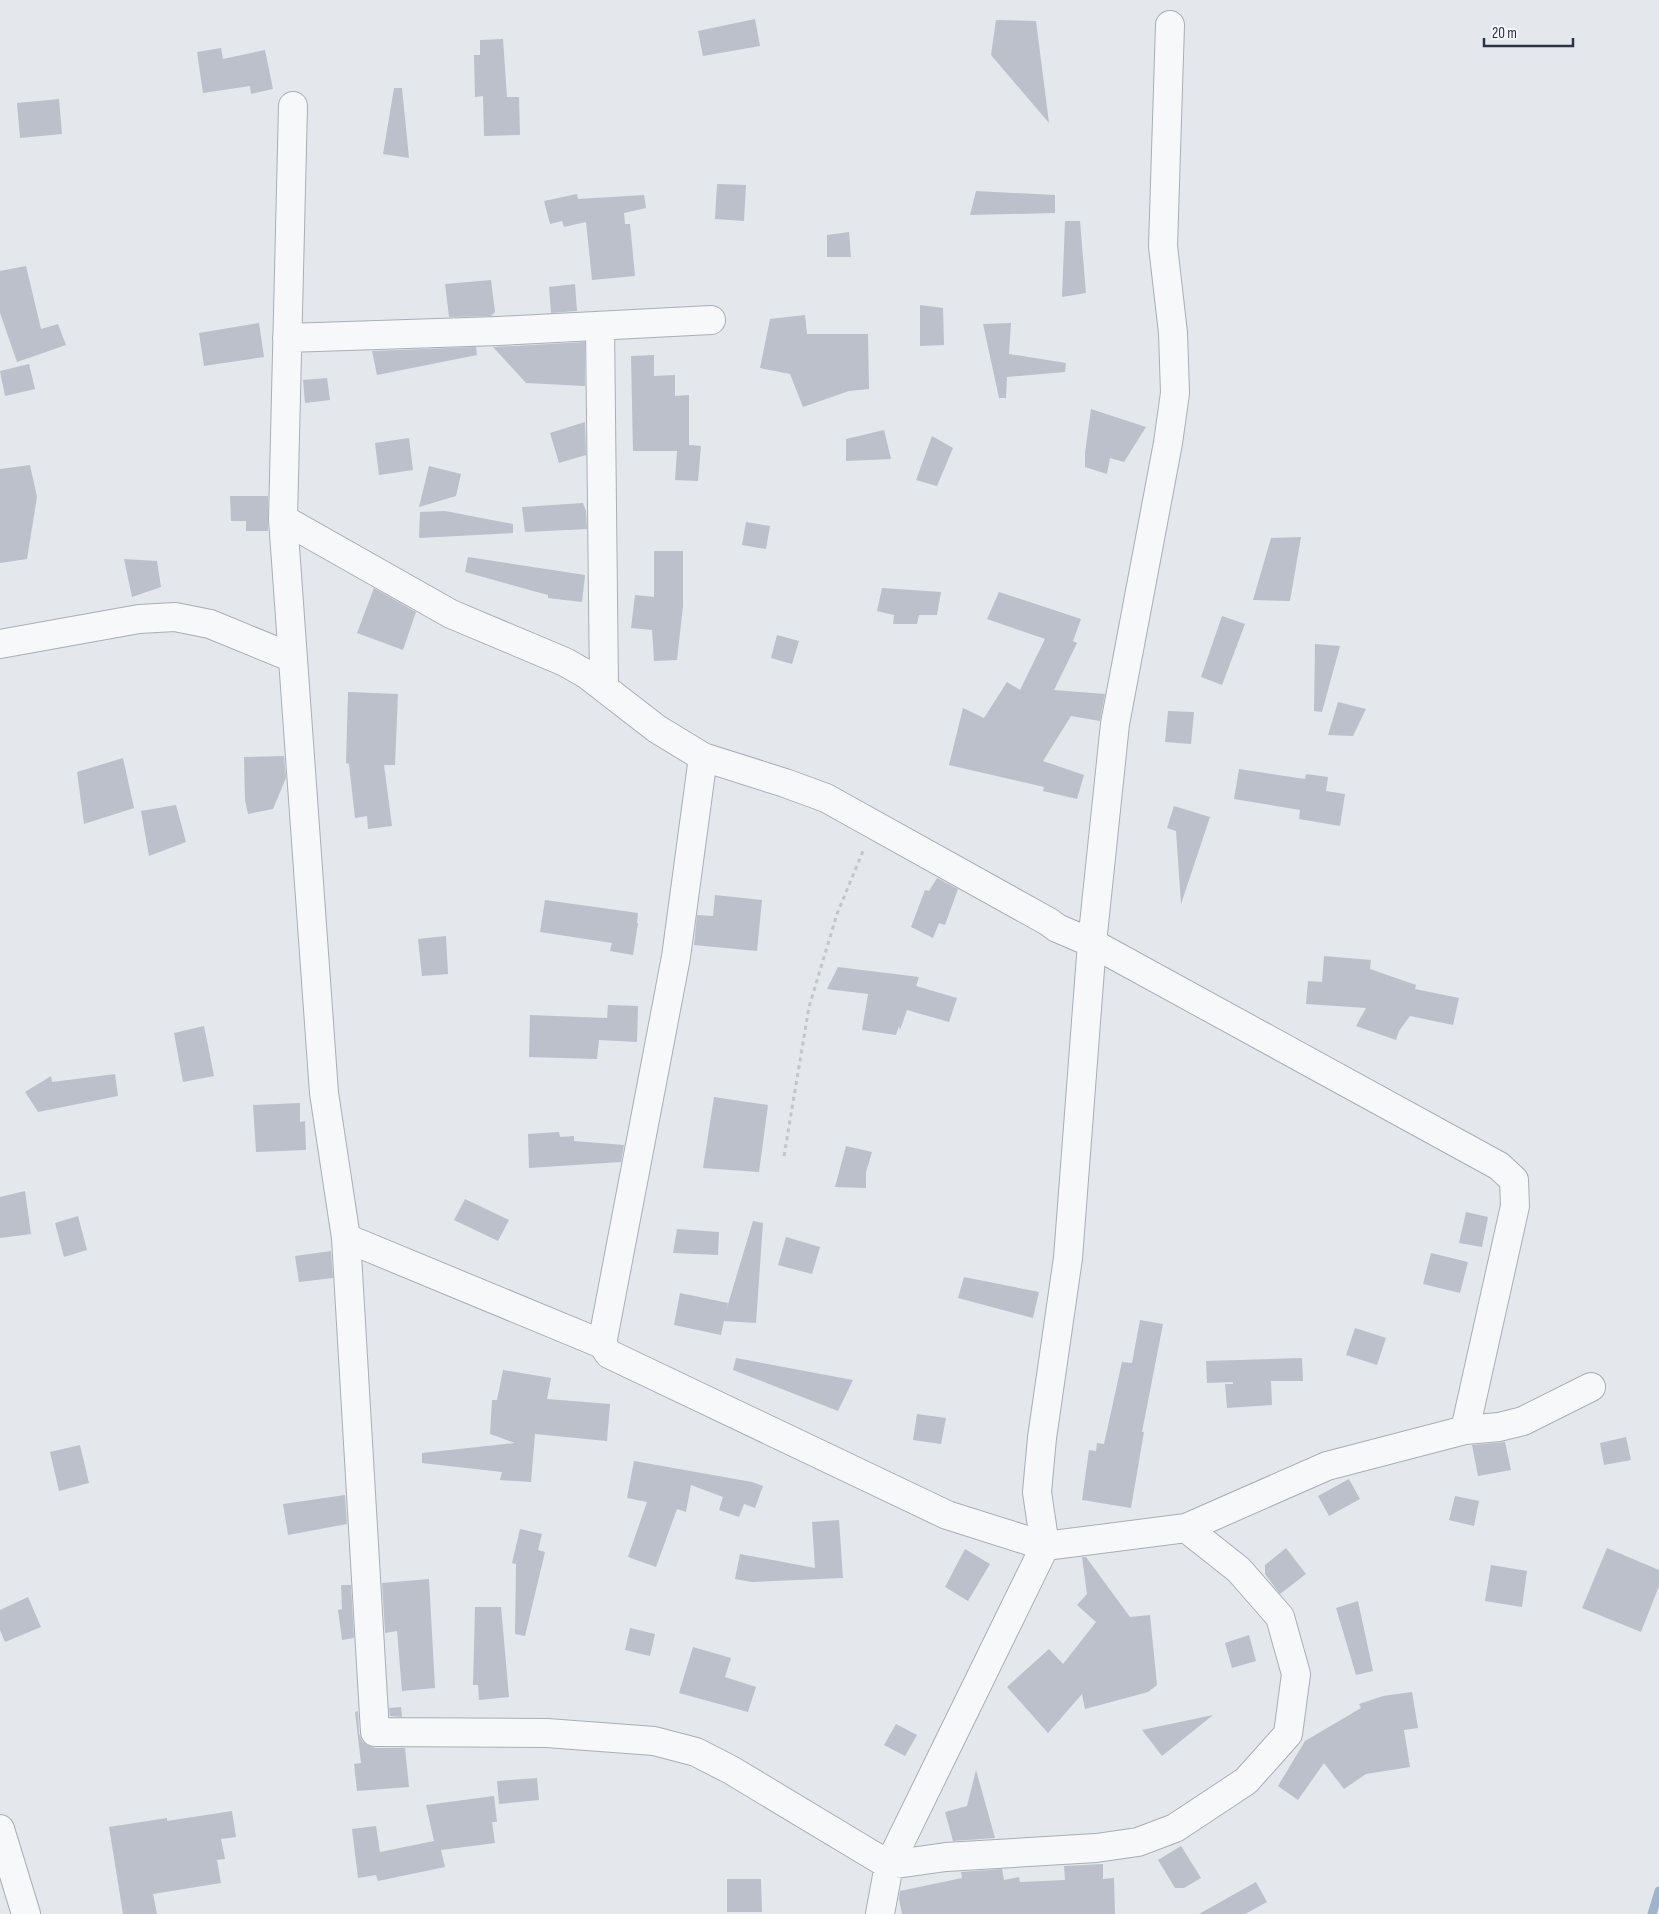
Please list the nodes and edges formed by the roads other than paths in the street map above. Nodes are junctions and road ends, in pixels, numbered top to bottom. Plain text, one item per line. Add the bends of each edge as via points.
1 (1170, 25) dead end
2 (293, 106) dead end
3 (711, 320) dead end
4 (600, 326) junction
5 (287, 338) junction
6 (283, 519) junction
7 (0, 644) edge
8 (293, 658) junction
9 (604, 687) junction
10 (703, 757) junction
11 (1092, 943) junction
12 (346, 1238) junction
13 (602, 1344) junction
14 (1592, 1387) dead end
15 (1465, 1430) junction
16 (1186, 1528) junction
17 (1045, 1546) junction
18 (0, 1829) edge
19 (890, 1865) junction
20 (26, 1914) edge
21 (880, 1914) edge

1 - 11 street via 1163,246 1173,333 1175,393 1115,724
2 - 5 street
3 - 4 street
4 - 5 street
4 - 9 street
5 - 6 street
6 - 8 street
6 - 9 street via 451,614 565,662
7 - 8 street via 139,619 175,617 210,624
8 - 12 street via 324,1093
9 - 10 street via 657,728
10 - 11 street via 826,798 1057,928
10 - 13 street via 676,957
11 - 15 street via 1500,1166 1514,1180 1515,1206
11 - 17 street via 1068,1258 1037,1492
12 - 13 street
12 - 19 street via 375,1732 547,1733 654,1741 696,1752 732,1770
13 - 17 street via 610,1354 947,1515
14 - 15 street via 1523,1421
15 - 16 street via 1327,1466
16 - 17 street
16 - 19 street via 1239,1570 1280,1617 1296,1674 1288,1734 1246,1781 1175,1828 1138,1842 1096,1848 946,1857
17 - 19 street
18 - 20 street
19 - 21 street

